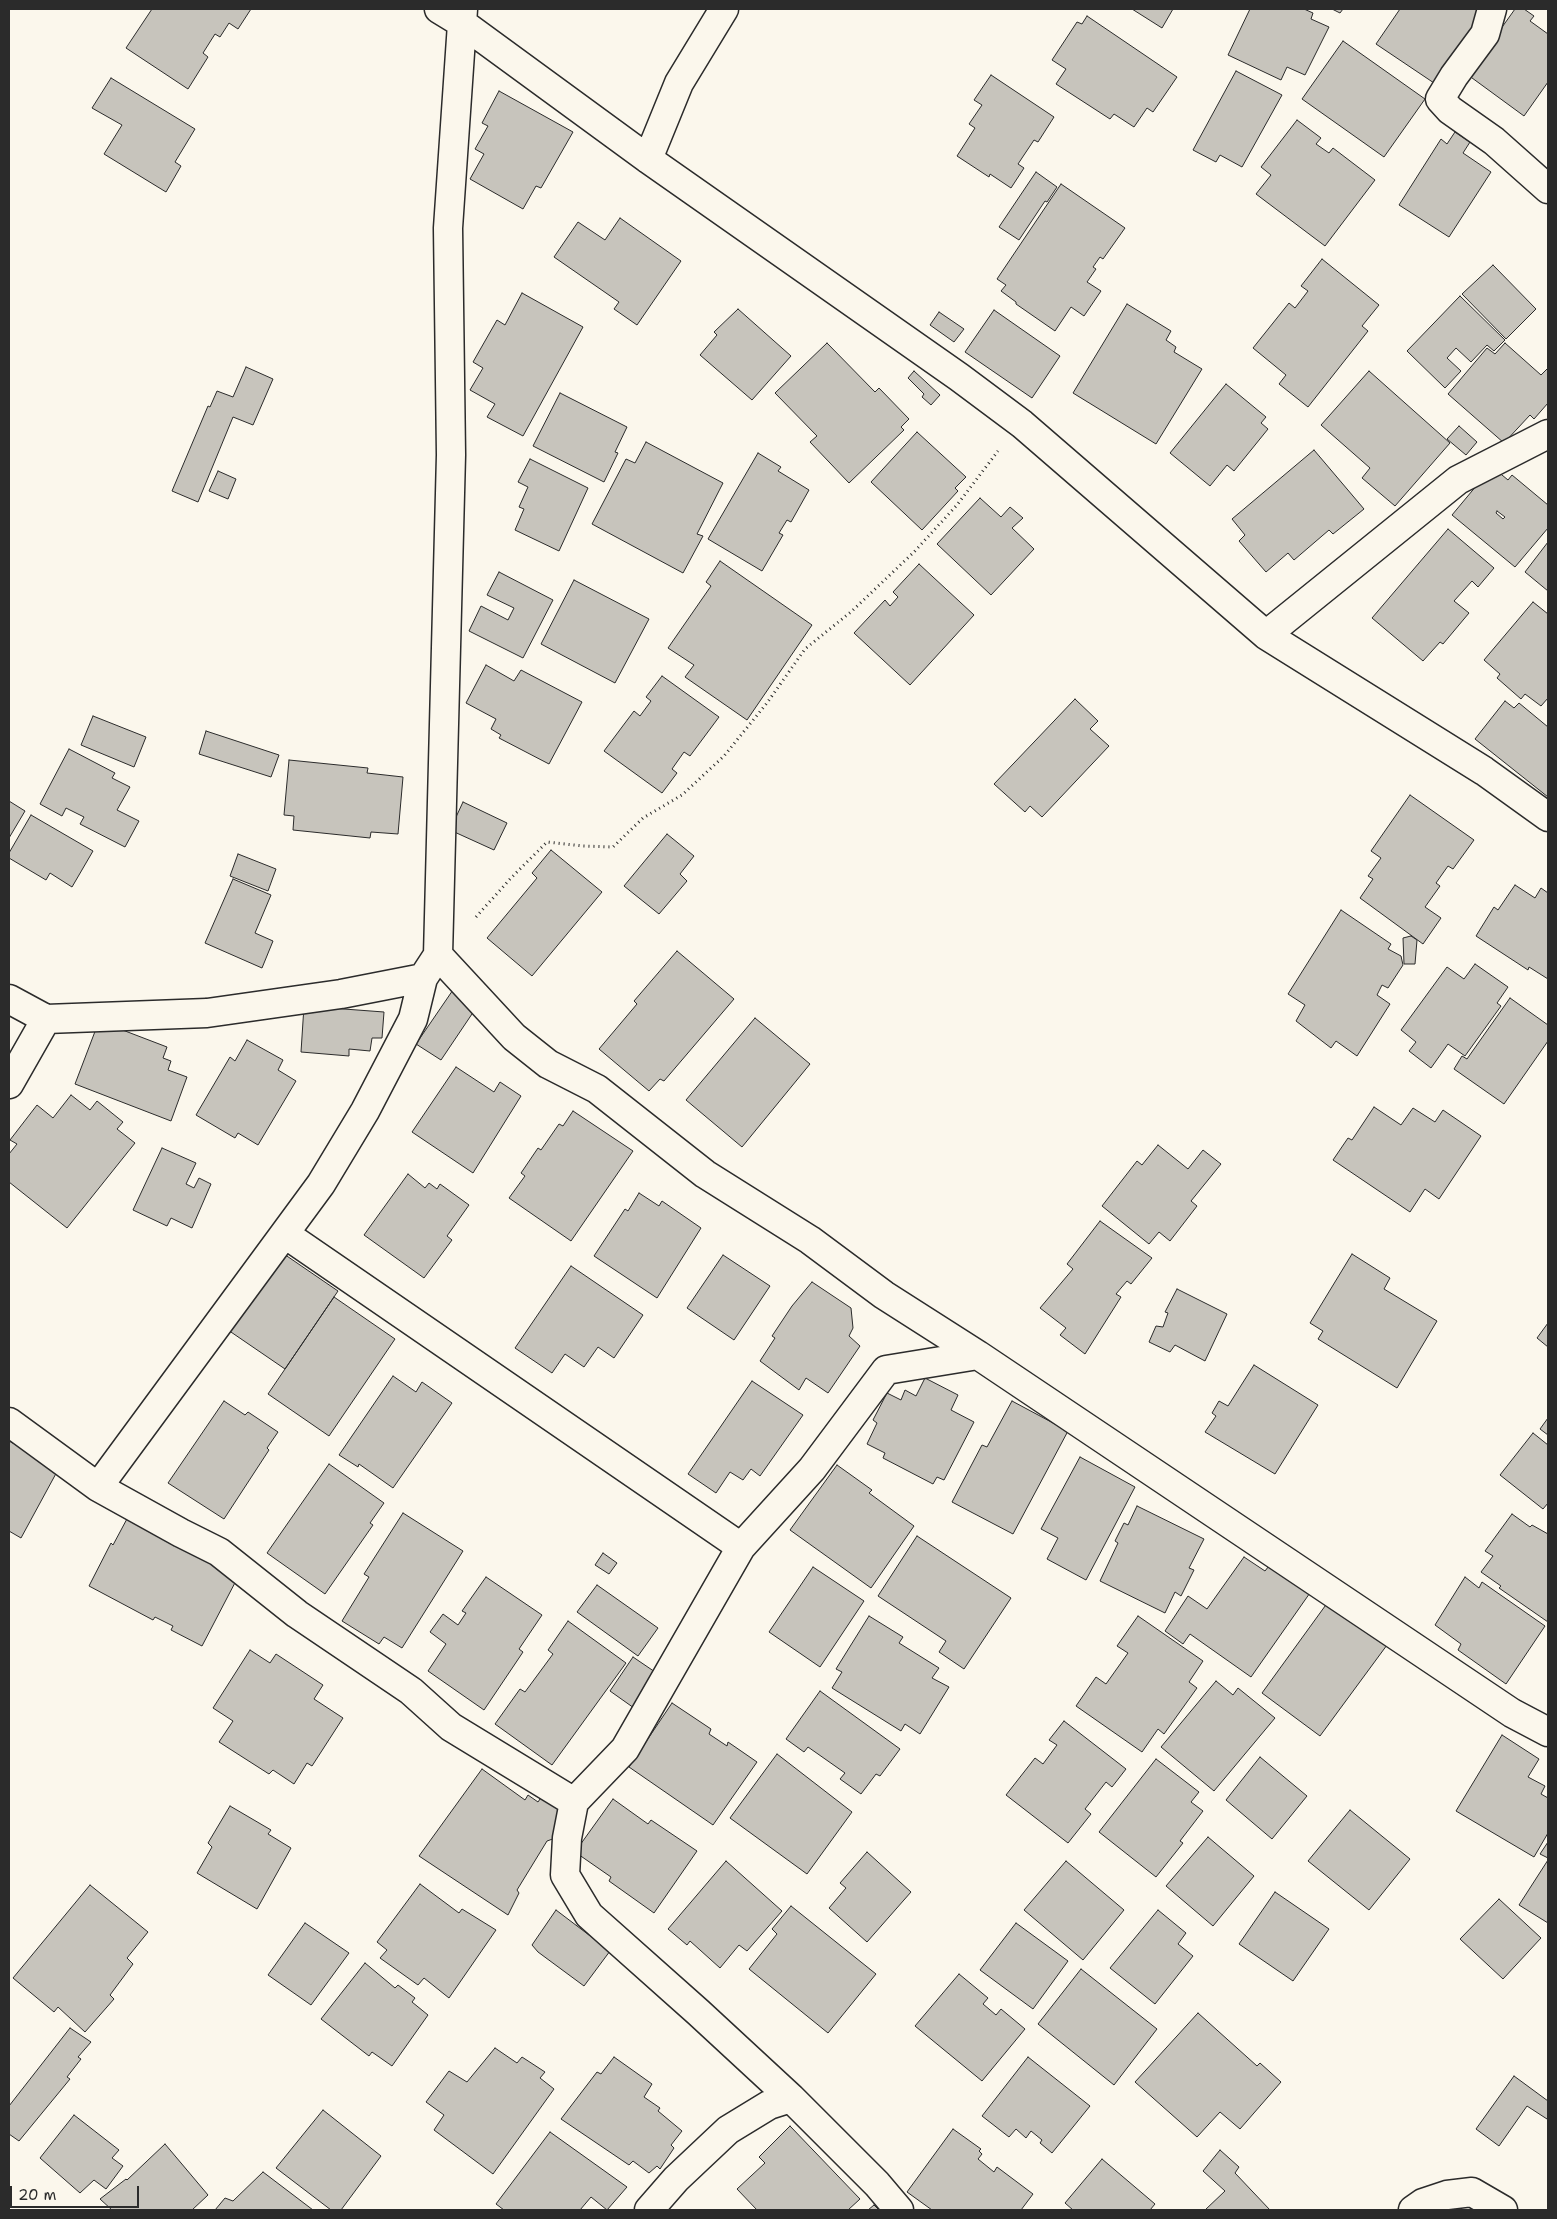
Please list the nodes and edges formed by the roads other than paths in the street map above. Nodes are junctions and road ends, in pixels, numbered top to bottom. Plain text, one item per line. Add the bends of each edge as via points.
1 (438, 9) edge
2 (724, 9) edge
3 (1492, 9) edge
4 (463, 16) edge
5 (648, 159) junction
6 (1548, 189) edge
7 (1548, 434) edge
8 (1266, 635) junction
9 (1548, 817) edge
10 (439, 946) junction
11 (423, 978) junction
12 (9, 999) edge
13 (46, 1018) junction
14 (9, 1084) edge
15 (285, 1234) junction
16 (978, 1355) junction
17 (9, 1422) edge
18 (98, 1487) junction
19 (741, 1547) junction
20 (1548, 1732) edge
21 (574, 1802) junction
22 (791, 2098) junction
23 (649, 2210) edge
24 (899, 2210) edge
25 (1413, 2210) edge
26 (1503, 2210) edge

1 - 4 street
2 - 5 street via 679,83
3 - 6 street via 1485,34 1440,98 1450,110 1494,141
4 - 5 street
4 - 10 street via 448,228 451,454
5 - 8 street via 1022,424
7 - 8 street via 1458,480
8 - 9 street via 1484,771
10 - 11 street
10 - 16 street via 514,1037 548,1064 597,1089 705,1174 771,1214 884,1294
11 - 13 street via 341,994 207,1013
11 - 15 street via 413,1019 365,1111 321,1184
12 - 13 street
13 - 14 street
15 - 18 street
15 - 19 street
16 - 19 street via 886,1370 812,1469
16 - 20 street via 1512,1713
17 - 18 street
18 - 21 street via 219,1552 297,1614 411,1690 451,1727
19 - 21 street via 625,1748
21 - 22 street via 567,1838 565,1875 589,1915
22 - 23 street via 769,2105 728,2130 676,2179
22 - 24 street
25 - 26 street via 1447,2195 1472,2192

